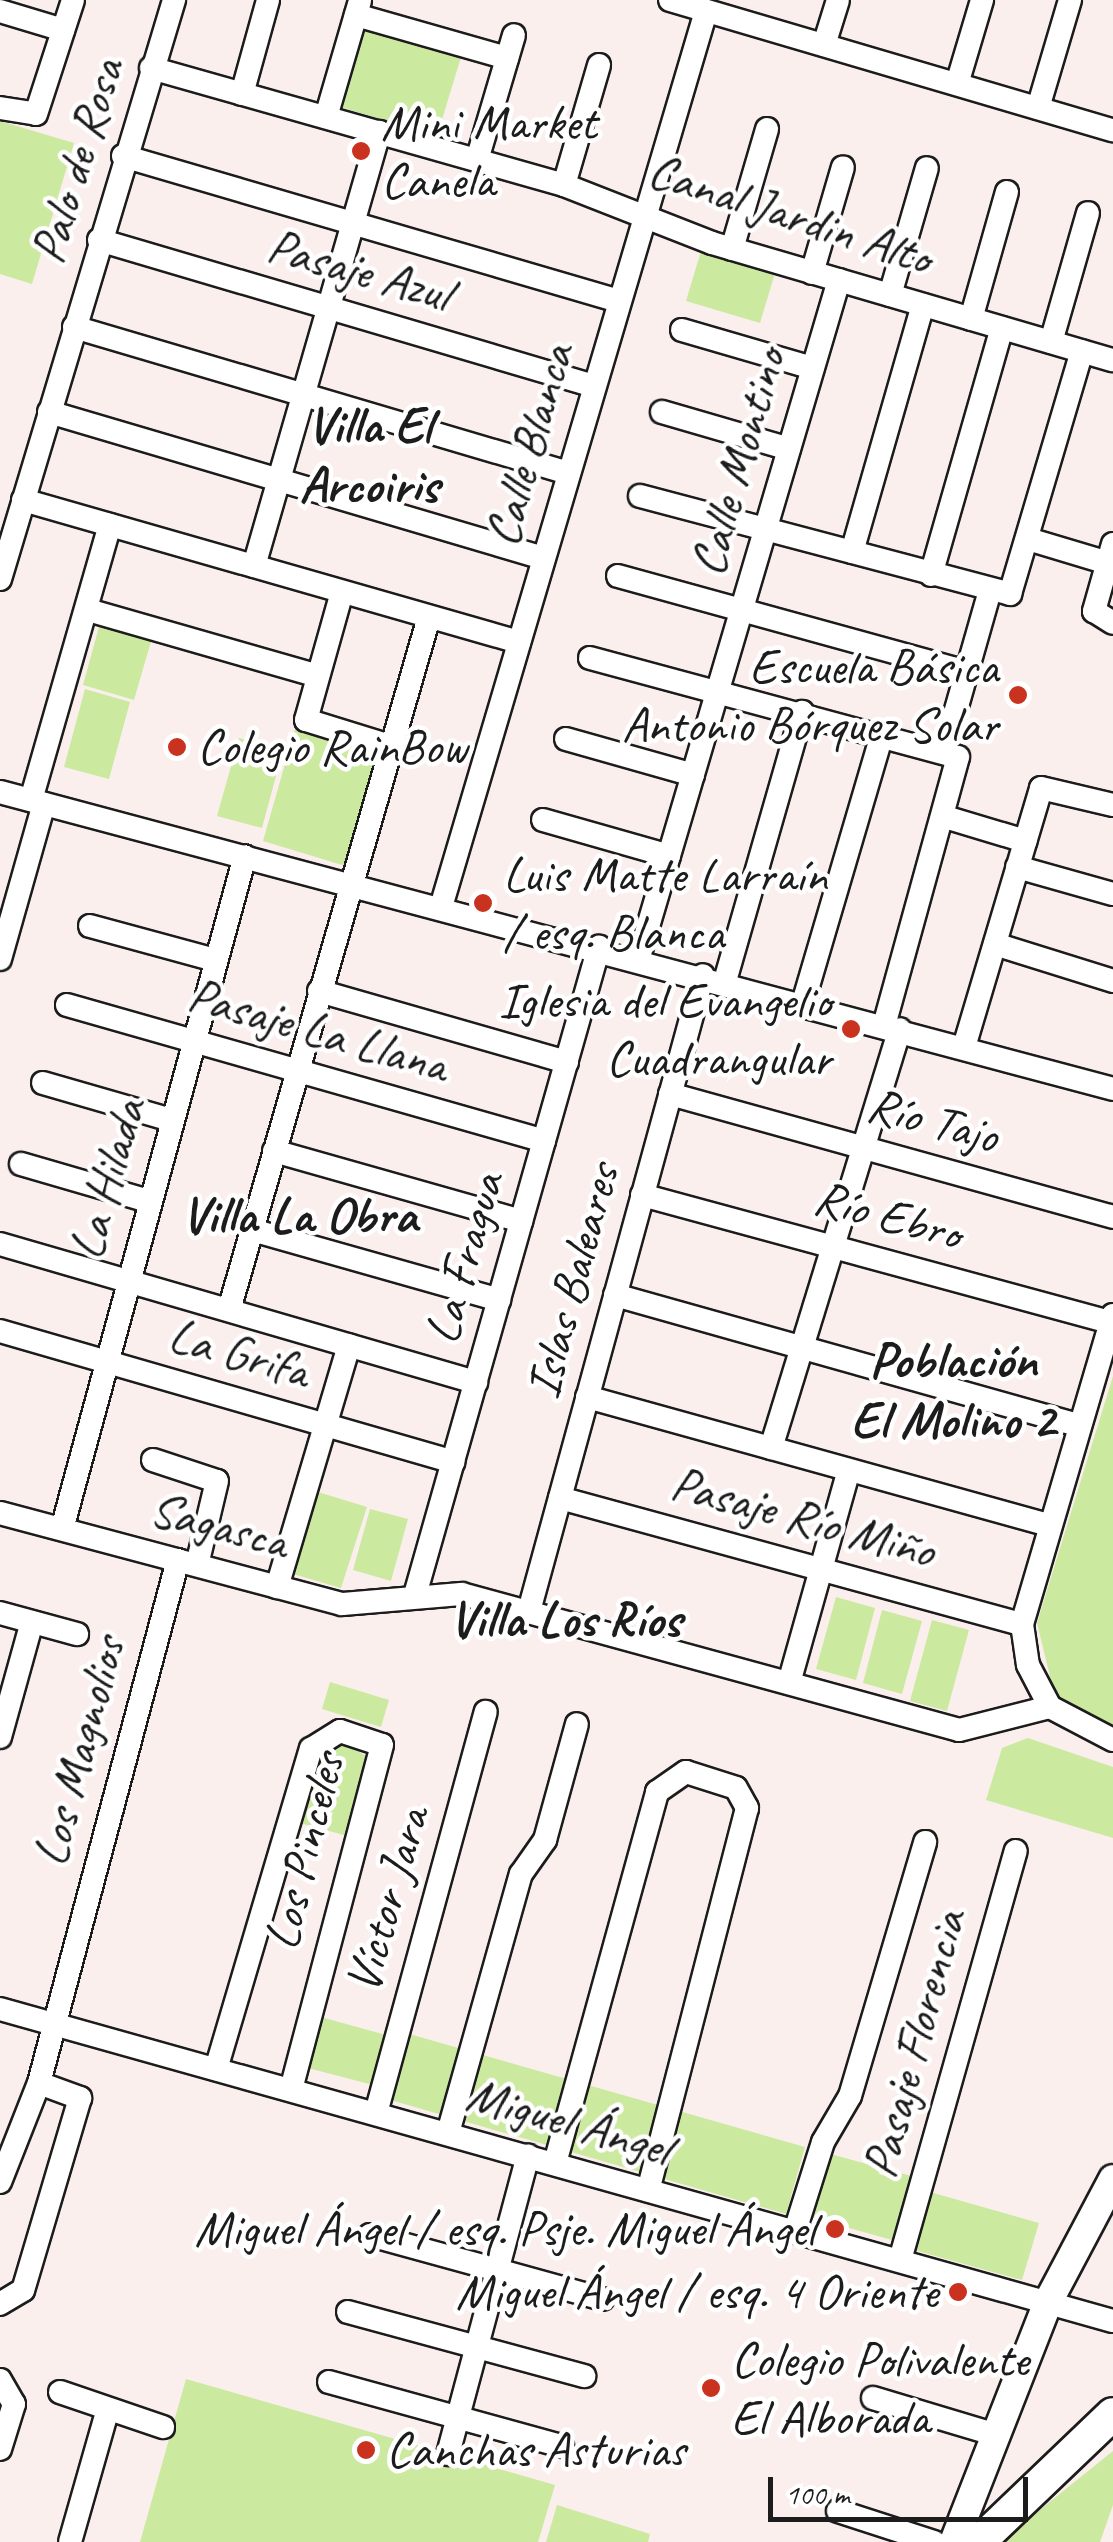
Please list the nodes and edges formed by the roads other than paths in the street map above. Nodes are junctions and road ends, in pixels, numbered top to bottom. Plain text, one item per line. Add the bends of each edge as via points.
1 (73, 0) edge
2 (174, 0) edge
3 (268, 0) edge
4 (670, 0) edge
5 (838, 0) edge
6 (982, 0) edge
7 (1070, 0) edge
8 (358, 8) edge
9 (706, 10) junction
10 (0, 11) edge
11 (63, 30) junction
12 (514, 35) dead end
13 (824, 45) junction
14 (506, 58) junction
15 (599, 65) dead end
16 (150, 68) junction
17 (957, 84) junction
18 (242, 94) junction
19 (0, 108) edge
20 (1038, 108) junction
21 (326, 117) junction
22 (767, 128) dead end
23 (1113, 130) edge
24 (379, 132) junction
25 (123, 156) junction
26 (477, 160) junction
27 (843, 167) dead end
28 (927, 168) dead end
29 (564, 186) junction
30 (1007, 192) dead end
31 (1088, 213) dead end
32 (644, 216) junction
33 (353, 223) junction
34 (99, 240) junction
35 (732, 249) junction
36 (812, 273) junction
37 (839, 280) junction
38 (890, 296) junction
39 (619, 301) junction
40 (924, 305) junction
41 (328, 308) junction
42 (970, 319) junction
43 (74, 327) junction
44 (1002, 328) junction
45 (682, 330) dead end
46 (1051, 342) junction
47 (1082, 351) junction
48 (1113, 360) edge
49 (813, 368) junction
50 (594, 386) junction
51 (303, 395) junction
52 (49, 412) junction
53 (662, 412) dead end
54 (789, 449) junction
55 (568, 473) junction
56 (279, 480) junction
57 (640, 496) dead end
58 (23, 500) junction
59 (110, 525) junction
60 (766, 529) junction
61 (1028, 539) junction
62 (852, 552) junction
63 (1110, 553) edge
64 (543, 558) junction
65 (254, 566) junction
66 (931, 574) junction
67 (618, 576) dead end
68 (0, 579) edge
69 (342, 592) junction
70 (1000, 593) junction
71 (742, 609) junction
72 (88, 610) junction
73 (428, 616) junction
74 (1104, 619) edge
75 (519, 642) junction
76 (590, 658) dead end
77 (967, 672) junction
78 (318, 676) junction
79 (718, 690) junction
80 (802, 712) junction
81 (882, 734) junction
82 (566, 739) dead end
83 (390, 746) junction
84 (952, 756) junction
85 (693, 775) junction
86 (0, 792) edge
87 (38, 802) junction
88 (1113, 805) edge
89 (946, 817) junction
90 (543, 820) dead end
91 (1025, 840) junction
92 (245, 856) junction
93 (670, 856) junction
94 (1018, 867) junction
95 (350, 883) junction
96 (1113, 894) edge
97 (441, 906) junction
98 (6, 916) edge
99 (90, 926) dead end
100 (994, 944) junction
101 (600, 947) junction
102 (640, 957) junction
103 (0, 959) edge
104 (216, 960) junction
105 (714, 978) junction
106 (1113, 980) edge
107 (320, 991) junction
108 (803, 1002) junction
109 (67, 1005) dead end
110 (892, 1027) junction
111 (194, 1039) junction
112 (964, 1047) junction
113 (566, 1062) junction
114 (298, 1069) junction
115 (43, 1083) dead end
116 (1113, 1088) edge
117 (670, 1094) junction
118 (171, 1120) junction
119 (544, 1141) junction
120 (863, 1148) junction
121 (274, 1151) junction
122 (21, 1164) dead end
123 (642, 1196) junction
124 (148, 1201) junction
125 (1113, 1217) edge
126 (521, 1221) junction
127 (252, 1230) junction
128 (0, 1244) edge
129 (833, 1247) junction
130 (126, 1280) junction
131 (615, 1296) junction
132 (499, 1300) junction
133 (229, 1310) junction
134 (1112, 1319) edge
135 (0, 1331) edge
136 (348, 1345) junction
137 (802, 1348) junction
138 (103, 1361) junction
139 (476, 1382) junction
140 (587, 1398) junction
141 (325, 1425) junction
142 (1079, 1425) junction
143 (771, 1448) junction
144 (153, 1460) dead end
145 (453, 1462) junction
146 (849, 1470) junction
147 (560, 1498) junction
148 (0, 1512) edge
149 (1048, 1525) junction
150 (62, 1529) junction
151 (188, 1562) junction
152 (821, 1569) junction
153 (277, 1588) junction
154 (415, 1595) junction
155 (529, 1611) junction
156 (0, 1613) edge
157 (32, 1622) junction
158 (1022, 1624) junction
159 (76, 1634) dead end
160 (789, 1683) junction
161 (1050, 1707) junction
162 (486, 1712) dead end
163 (577, 1724) dead end
164 (0, 1737) edge
165 (1113, 1740) edge
166 (926, 1842) dead end
167 (1016, 1851) dead end
168 (0, 2009) edge
169 (54, 2024) junction
170 (216, 2069) junction
171 (39, 2083) junction
172 (290, 2090) junction
173 (376, 2113) junction
174 (448, 2133) junction
175 (528, 2156) junction
176 (556, 2164) junction
177 (1113, 2179) edge
178 (0, 2182) edge
179 (648, 2190) junction
180 (796, 2231) junction
181 (370, 2235) dead end
182 (900, 2260) junction
183 (497, 2270) junction
184 (602, 2299) dead end
185 (1048, 2302) junction
186 (0, 2304) edge
187 (348, 2312) dead end
188 (1113, 2321) edge
189 (477, 2346) junction
190 (584, 2376) dead end
191 (0, 2380) edge
192 (329, 2382) dead end
193 (60, 2392) dead end
194 (873, 2398) dead end
195 (108, 2409) junction
196 (1113, 2414) edge
197 (458, 2418) junction
198 (163, 2428) dead end
199 (994, 2434) junction
200 (562, 2446) dead end
201 (0, 2449) edge
202 (448, 2454) dead end
203 (838, 2511) dead end
204 (70, 2542) edge
205 (934, 2542) edge
206 (954, 2542) edge
207 (979, 2542) edge

1 - 11 street
2 - 16 street, Palo de Rosa
3 - 18 street
4 - 9 street
5 - 13 street
6 - 17 street
7 - 20 street
8 - 14 street
8 - 21 street
9 - 13 street
9 - 32 street, Calle Blanca
10 - 11 street
11 - 19 street via 34,116
12 - 14 street
13 - 17 street
14 - 26 street
15 - 29 street
16 - 18 street, Canal Jardin Alto
16 - 25 street, Palo de Rosa
17 - 20 street
18 - 21 street, Canal Jardin Alto
20 - 23 street
21 - 24 street, Canal Jardin Alto
22 - 35 street
24 - 26 street, Canal Jardin Alto
24 - 33 street
25 - 33 street
25 - 34 street, Palo de Rosa
26 - 29 street, Canal Jardin Alto
27 - 36 street
28 - 38 street
29 - 32 street, Canal Jardin Alto
30 - 42 street
31 - 46 street
32 - 35 street, Canal Jardin Alto
32 - 39 street, Calle Blanca
33 - 39 street
33 - 41 street
34 - 41 street, Pasaje Azul
34 - 43 street, Palo de Rosa
35 - 36 street, Canal Jardin Alto
36 - 37 street, Canal Jardin Alto
37 - 38 street, Canal Jardin Alto
37 - 49 street, Calle Montino
38 - 40 street, Canal Jardin Alto
39 - 50 street, Calle Blanca
40 - 42 street, Canal Jardin Alto
40 - 62 street
41 - 50 street, Pasaje Azul
41 - 51 street
42 - 44 street, Canal Jardin Alto
43 - 51 street
43 - 52 street, Palo de Rosa
44 - 46 street, Canal Jardin Alto
44 - 66 street
45 - 49 street
46 - 47 street, Canal Jardin Alto
47 - 48 street, Canal Jardin Alto
47 - 61 street
49 - 54 street, Calle Montino
50 - 55 street, Calle Blanca
51 - 55 street
51 - 56 street
52 - 56 street
52 - 58 street, Palo de Rosa
53 - 54 street
54 - 60 street, Calle Montino
55 - 64 street, Calle Blanca
56 - 64 street
56 - 65 street
57 - 60 street
58 - 59 street
58 - 68 street, Palo de Rosa
59 - 65 street
59 - 72 street
60 - 62 street
60 - 71 street, Calle Montino
61 - 63 street
61 - 70 street
62 - 66 street
63 - 74 street
64 - 75 street, Calle Blanca
65 - 69 street
66 - 70 street
67 - 71 street
69 - 73 street
69 - 78 street
70 - 77 street
71 - 77 street
71 - 79 street, Calle Montino
72 - 78 street
72 - 87 street
73 - 75 street
73 - 83 street
75 - 97 street, Calle Blanca
76 - 79 street
77 - 84 street
78 - 83 street via 306,720
79 - 80 street
79 - 85 street, Calle Montino
80 - 81 street
80 - 105 street, Islas Baleares
81 - 84 street
81 - 108 street
82 - 85 street
83 - 95 street
84 - 89 street
85 - 93 street, Calle Montino
86 - 87 street
87 - 92 street
87 - 98 street
88 - 91 street via 1043,786
89 - 91 street
89 - 110 street
90 - 93 street
91 - 94 street
92 - 95 street
92 - 104 street, La Hilada
93 - 102 street, Calle Montino
94 - 96 street
94 - 100 street
95 - 97 street
95 - 107 street
97 - 101 street
98 - 103 street
99 - 104 street
100 - 106 street
100 - 112 street
101 - 102 street
101 - 113 street, La Fragua
102 - 105 street
104 - 111 street, La Hilada
105 - 108 street
105 - 117 street, Islas Baleares
107 - 113 street
107 - 114 street
108 - 110 street
109 - 111 street, Pasaje La Llana
110 - 112 street
110 - 120 street
111 - 114 street, Pasaje La Llana
111 - 118 street, La Hilada
112 - 116 street
113 - 119 street, La Fragua
114 - 119 street, Pasaje La Llana
114 - 121 street
115 - 118 street
117 - 120 street, Río Tajo
117 - 123 street, Islas Baleares
118 - 124 street, La Hilada
119 - 126 street, La Fragua
120 - 125 street, Río Tajo
120 - 129 street
121 - 126 street
121 - 127 street
122 - 124 street
123 - 129 street, Río Ebro
123 - 131 street, Islas Baleares
124 - 130 street, La Hilada
126 - 132 street, La Fragua
127 - 132 street
127 - 133 street
128 - 130 street
129 - 134 street, Río Ebro
129 - 137 street
130 - 133 street
130 - 138 street, La Hilada
131 - 137 street
131 - 140 street, Islas Baleares
132 - 139 street, La Fragua
133 - 136 street
134 - 142 street
135 - 138 street, La Grifa
136 - 139 street
136 - 141 street
137 - 142 street
137 - 143 street
138 - 141 street, La Grifa
138 - 150 street, La Hilada
139 - 145 street, La Fragua
140 - 143 street
140 - 147 street, Islas Baleares
141 - 145 street, La Grifa
141 - 153 street
142 - 149 street
143 - 146 street
144 - 151 street, Los Magnolios via 218,1481
145 - 154 street, La Fragua
146 - 149 street
146 - 152 street
147 - 152 street, Pasaje Río Miño
147 - 155 street, Islas Baleares
148 - 150 street, Sagasca
149 - 158 street
150 - 151 street, Sagasca
151 - 153 street, Sagasca
151 - 169 street, Los Magnolios
152 - 158 street, Pasaje Río Miño
152 - 160 street
153 - 154 street, Sagasca via 357,1606
154 - 155 street, Sagasca via 453,1592
155 - 160 street, Sagasca
156 - 157 street
157 - 159 street
157 - 164 street
158 - 161 street via 1028,1664
160 - 161 street, Sagasca via 959,1730
161 - 165 street
162 - 173 street, Víctor Jara
163 - 174 street via 545,1840 521,1874
166 - 180 street via 850,2096 831,2122
167 - 182 street, Pasaje Florencia
168 - 169 street, Miguel Ángel
169 - 170 street, Miguel Ángel
169 - 171 street, Los Magnolios
170 - 172 street, Miguel Ángel
170 - 172 street, Los Pinceles via 312,1749 340,1731 382,1745
171 - 178 street, Los Magnolios
171 - 186 street via 80,2098 80,2121 23,2290
172 - 173 street, Miguel Ángel
173 - 174 street, Miguel Ángel
174 - 175 street, Miguel Ángel
175 - 176 street, Miguel Ángel
175 - 183 street
176 - 179 street, Miguel Ángel
176 - 179 street via 657,1792 686,1772 736,1788 747,1808
177 - 185 main road
179 - 180 street, Miguel Ángel
180 - 182 street, Miguel Ángel
181 - 183 street
182 - 185 street, Miguel Ángel
183 - 184 street
183 - 189 street
185 - 188 street, Miguel Ángel
185 - 199 main road
187 - 189 street
189 - 190 street
189 - 197 street
191 - 201 street via 14,2404
192 - 197 street
193 - 195 street
194 - 199 street
195 - 198 street
195 - 204 street
196 - 207 highway
197 - 200 street
197 - 202 street
199 - 206 main road
203 - 205 street

